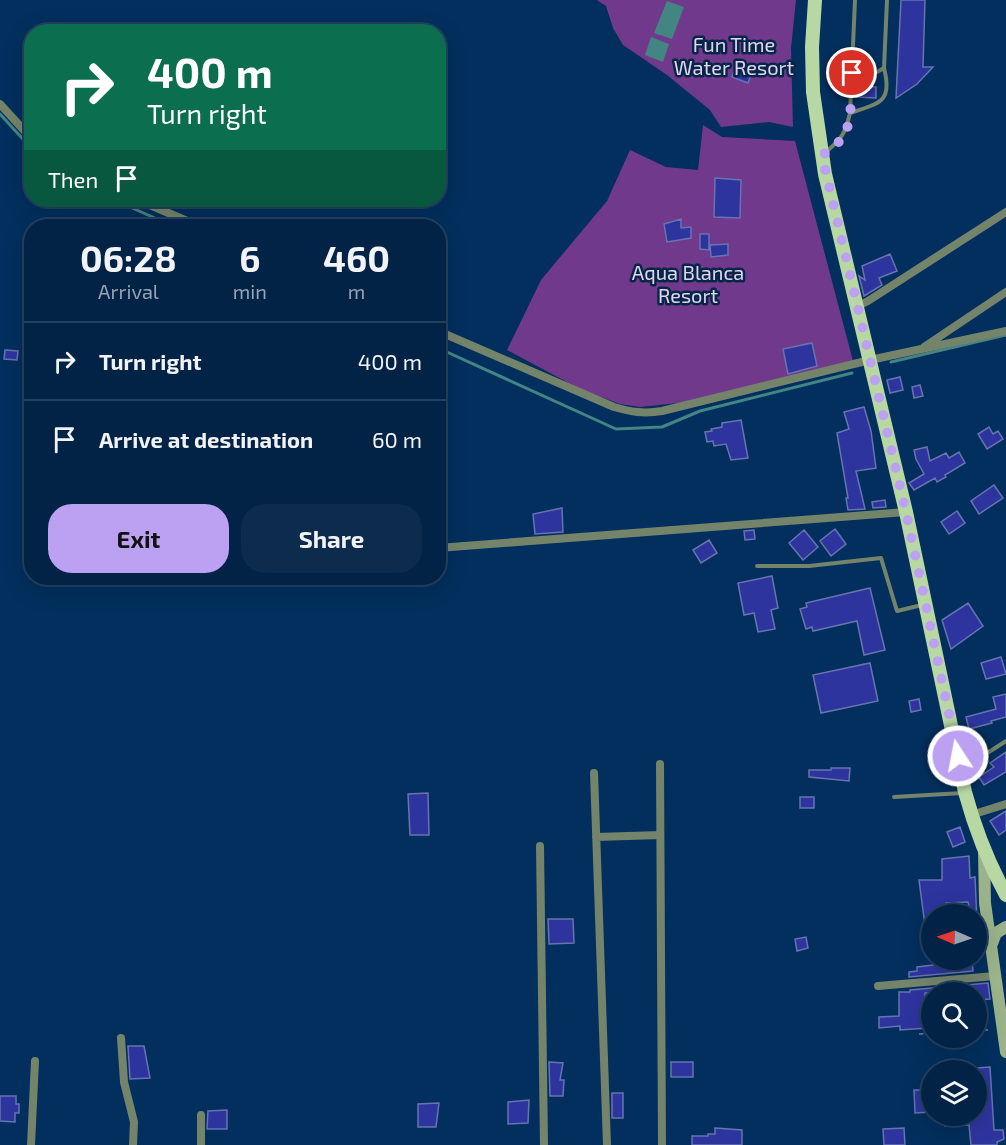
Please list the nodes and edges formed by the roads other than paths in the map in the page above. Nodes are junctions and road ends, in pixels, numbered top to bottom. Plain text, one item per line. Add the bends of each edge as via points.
1 (815, 0) edge
2 (855, 0) edge
3 (887, 0) edge
4 (884, 68) junction
5 (852, 73) junction
6 (0, 104) edge
7 (850, 113) junction
8 (24, 130) edge
9 (822, 156) junction
10 (154, 207) edge
11 (1006, 212) edge
12 (183, 219) edge
13 (1006, 292) edge
14 (858, 306) junction
15 (1006, 332) edge
16 (446, 334) edge
17 (920, 349) junction
18 (870, 360) junction
19 (906, 512) junction
20 (446, 547) edge
21 (757, 566) dead end
22 (926, 604) junction
23 (1006, 741) edge
24 (660, 764) dead end
25 (961, 770) junction
26 (594, 773) dead end
27 (965, 792) junction
28 (894, 797) dead end
29 (1006, 804) edge
30 (971, 814) junction
31 (660, 835) junction
32 (596, 837) junction
33 (540, 846) dead end
34 (984, 849) junction
35 (1006, 895) edge
36 (1006, 927) edge
37 (991, 946) junction
38 (995, 976) junction
39 (878, 986) dead end
40 (121, 1038) dead end
41 (1006, 1052) edge
42 (35, 1061) dead end
43 (201, 1114) dead end
44 (32, 1145) edge
45 (133, 1145) edge
46 (201, 1145) edge
47 (544, 1145) edge
48 (608, 1145) edge
49 (662, 1145) edge

1 - 9 main road via 813,92
2 - 5 lane
3 - 4 lane
4 - 5 lane via 871,74
4 - 7 lane via 888,82 884,98
5 - 7 lane
6 - 8 street
7 - 9 lane via 842,139
9 - 14 main road
10 - 12 street
11 - 14 street
13 - 17 street
14 - 18 main road
15 - 17 street
16 - 18 street via 633,413 662,411
17 - 18 street
18 - 19 main road
19 - 20 street
19 - 22 main road
21 - 22 lane via 809,566 881,558 897,611
22 - 25 main road
23 - 25 lane
24 - 31 street
25 - 27 main road
26 - 32 street
27 - 28 lane
27 - 30 main road
29 - 30 street
30 - 34 main road
31 - 32 street
31 - 49 street
32 - 48 street
33 - 47 street
34 - 35 main road
34 - 37 street
36 - 37 street via 996,933
37 - 38 street
38 - 39 street
38 - 41 street
40 - 45 street via 124,1082 134,1122
42 - 44 street
43 - 46 street

